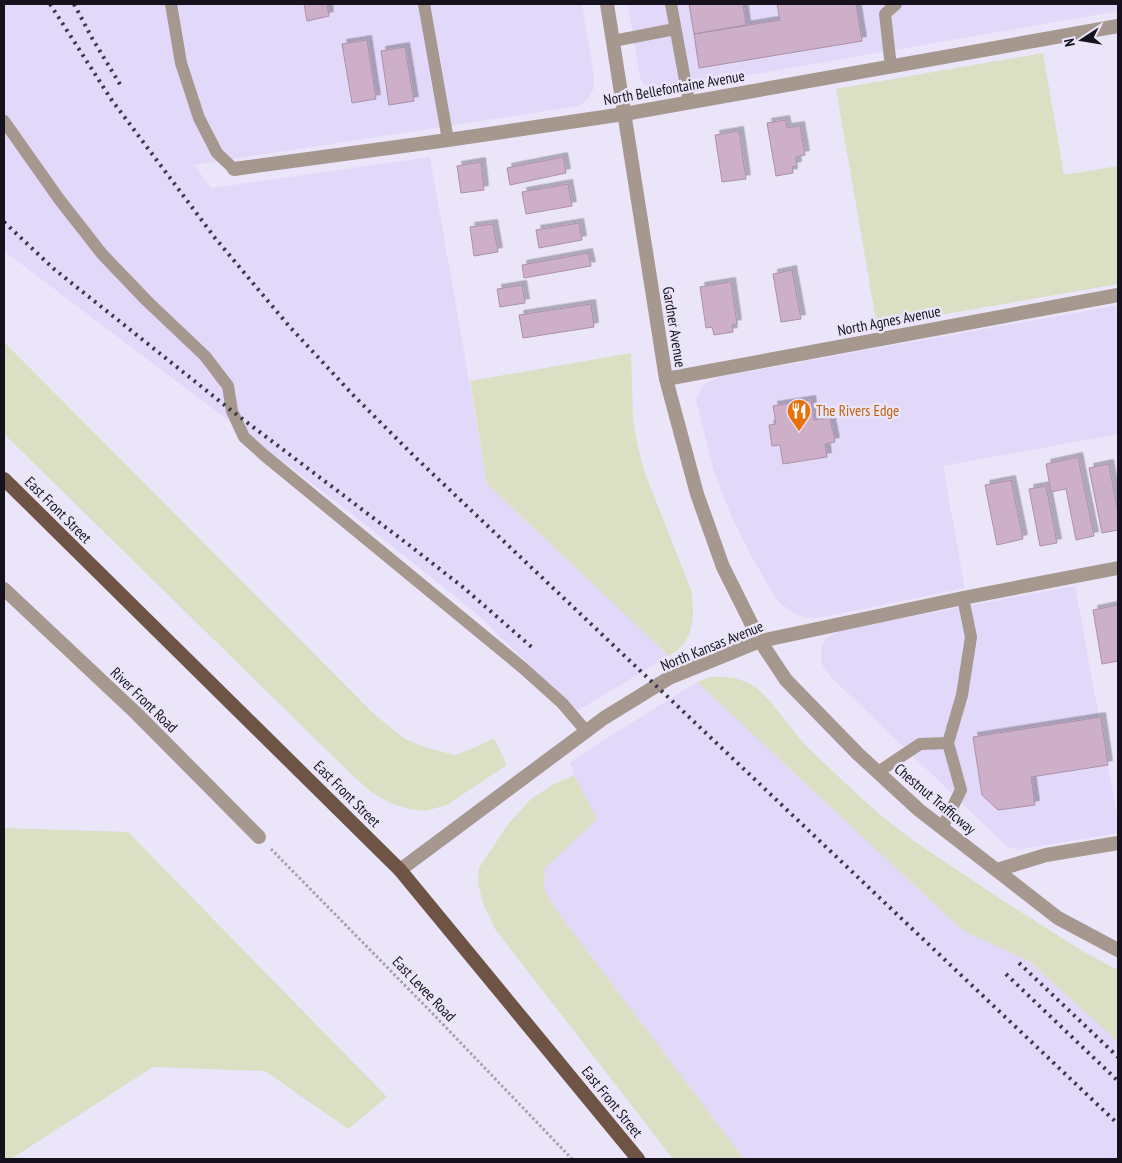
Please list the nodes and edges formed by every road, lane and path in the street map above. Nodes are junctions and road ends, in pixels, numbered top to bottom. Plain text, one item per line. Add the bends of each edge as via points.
1 (171, 4) edge
2 (424, 4) edge
3 (607, 4) edge
4 (671, 4) edge
5 (896, 4) edge
6 (1118, 26) edge
7 (675, 29) junction
8 (613, 41) junction
9 (891, 67) junction
10 (689, 102) junction
11 (624, 114) junction
12 (4, 121) edge
13 (448, 140) junction
14 (234, 170) joint
15 (1118, 295) edge
16 (666, 379) junction
17 (4, 479) edge
18 (1118, 568) edge
19 (4, 590) edge
20 (963, 598) junction
21 (760, 641) junction
22 (586, 731) junction
23 (948, 743) junction
24 (878, 772) junction
25 (942, 828) junction
26 (259, 837) joint
27 (1118, 843) edge
28 (400, 870) junction
29 (997, 870) junction
30 (1118, 950) edge
31 (572, 1159) edge
32 (638, 1159) edge

1 - 14 lane via 181,63 200,118 217,153
2 - 13 lane
3 - 8 street, Gardner Avenue
4 - 7 lane
5 - 9 lane via 885,14
6 - 9 street, North Bellefontaine Avenue
7 - 8 lane
7 - 10 lane
8 - 11 street, Gardner Avenue
9 - 10 street, North Bellefontaine Avenue
10 - 11 street, North Bellefontaine Avenue
11 - 13 street, North Bellefontaine Avenue
11 - 16 street, Gardner Avenue
12 - 22 lane via 102,254 206,356 228,386 232,411 244,436 264,456 523,668 562,703
13 - 14 street, North Bellefontaine Avenue
15 - 16 street, North Agnes Avenue
16 - 21 street, Gardner Avenue via 697,494 723,567
17 - 28 main road, East Front Street
18 - 20 street, North Kansas Avenue
19 - 26 street, River Front Road via 137,714
20 - 21 street, North Kansas Avenue
20 - 23 lane via 971,637 962,694
21 - 22 street, North Kansas Avenue via 669,678
21 - 24 street, Chestnut Trafficway via 786,680
22 - 28 street, North Kansas Avenue
23 - 24 lane via 920,744
23 - 25 lane via 961,790
24 - 25 street, Chestnut Trafficway
25 - 29 street, Chestnut Trafficway
26 - 31 path, East Levee Road
27 - 29 street via 1046,854
28 - 32 main road, East Front Street
29 - 30 street, Chestnut Trafficway via 1058,918

